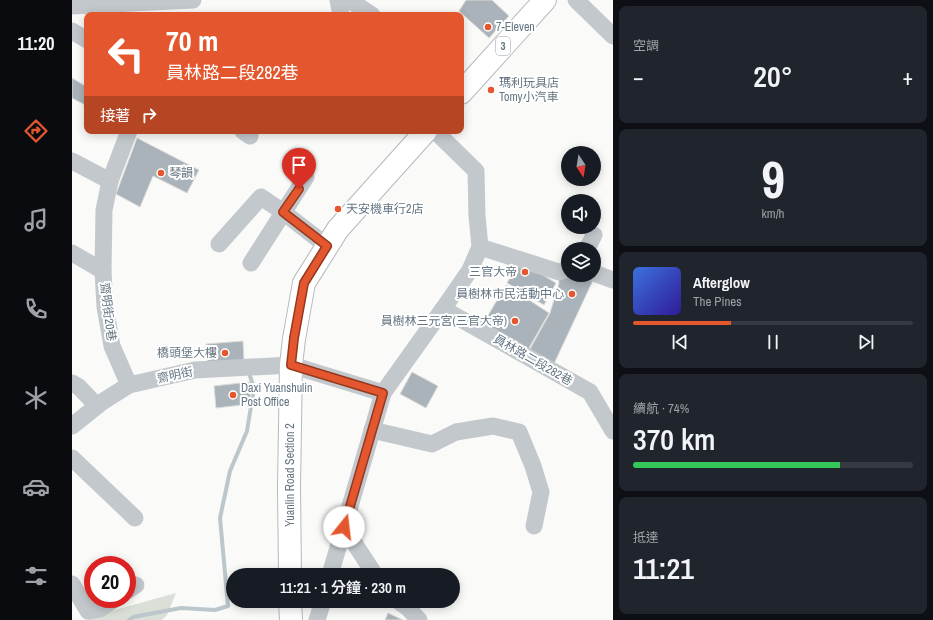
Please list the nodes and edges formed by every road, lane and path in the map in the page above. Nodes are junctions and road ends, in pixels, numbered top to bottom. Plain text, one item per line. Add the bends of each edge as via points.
1 (193, 0) edge
2 (338, 0) edge
3 (349, 0) edge
4 (545, 0) edge
5 (576, 0) edge
6 (74, 4) edge
7 (129, 6) edge
8 (340, 12) edge
9 (367, 12) edge
10 (72, 31) edge
11 (613, 36) edge
12 (84, 38) edge
13 (464, 90) edge
14 (128, 134) edge
15 (423, 134) edge
16 (438, 134) edge
17 (72, 161) edge
18 (306, 177) dead end
19 (110, 181) junction
20 (283, 212) junction
21 (219, 244) dead end
22 (327, 246) junction
23 (480, 246) junction
24 (72, 253) edge
25 (251, 262) dead end
26 (561, 271) edge
27 (103, 272) junction
28 (601, 276) edge
29 (613, 280) edge
30 (443, 309) junction
31 (291, 365) junction
32 (72, 384) edge
33 (129, 385) junction
34 (383, 393) junction
35 (97, 406) junction
36 (72, 426) edge
37 (372, 430) junction
38 (613, 431) edge
39 (72, 458) edge
40 (135, 518) dead end
41 (534, 526) dead end
42 (344, 527) junction
43 (290, 568) edge
44 (332, 568) edge
45 (371, 568) edge
46 (72, 584) edge
47 (84, 604) edge
48 (86, 608) edge
49 (102, 608) edge
50 (290, 608) edge
51 (321, 608) edge
52 (408, 608) edge
53 (291, 620) edge
54 (317, 620) edge
55 (419, 620) edge

1 - 7 street
2 - 8 street
3 - 9 street
4 - 13 main road, 3
5 - 11 street
6 - 7 street
10 - 12 street
14 - 19 street
15 - 22 main road, Yuanlin Road Section 2 via 338,229
16 - 23 street via 476,171
17 - 19 street
18 - 20 street
19 - 27 street via 104,210
20 - 21 street via 261,197
20 - 22 street
20 - 25 street
22 - 31 main road, Yuanlin Road Section 2 via 304,283
23 - 26 street
23 - 30 street via 470,270
24 - 27 street, 齋明街20巷
27 - 33 street, 齋明街20巷 via 105,307 112,346
28 - 29 street
30 - 34 street
30 - 38 street, 員林路二段282巷 via 590,392
31 - 33 street, 齋明街 via 195,370
31 - 34 street
31 - 43 main road, Yuanlin Road Section 2
32 - 35 street
33 - 35 street, 齋明街
34 - 37 street
35 - 36 street, 齋明街
37 - 41 street via 432,444 456,432 493,426 519,432 541,492
37 - 42 street
39 - 40 street
42 - 44 street
42 - 45 street
46 - 47 street
48 - 49 street via 88,611
50 - 53 main road
51 - 54 street
52 - 55 street

